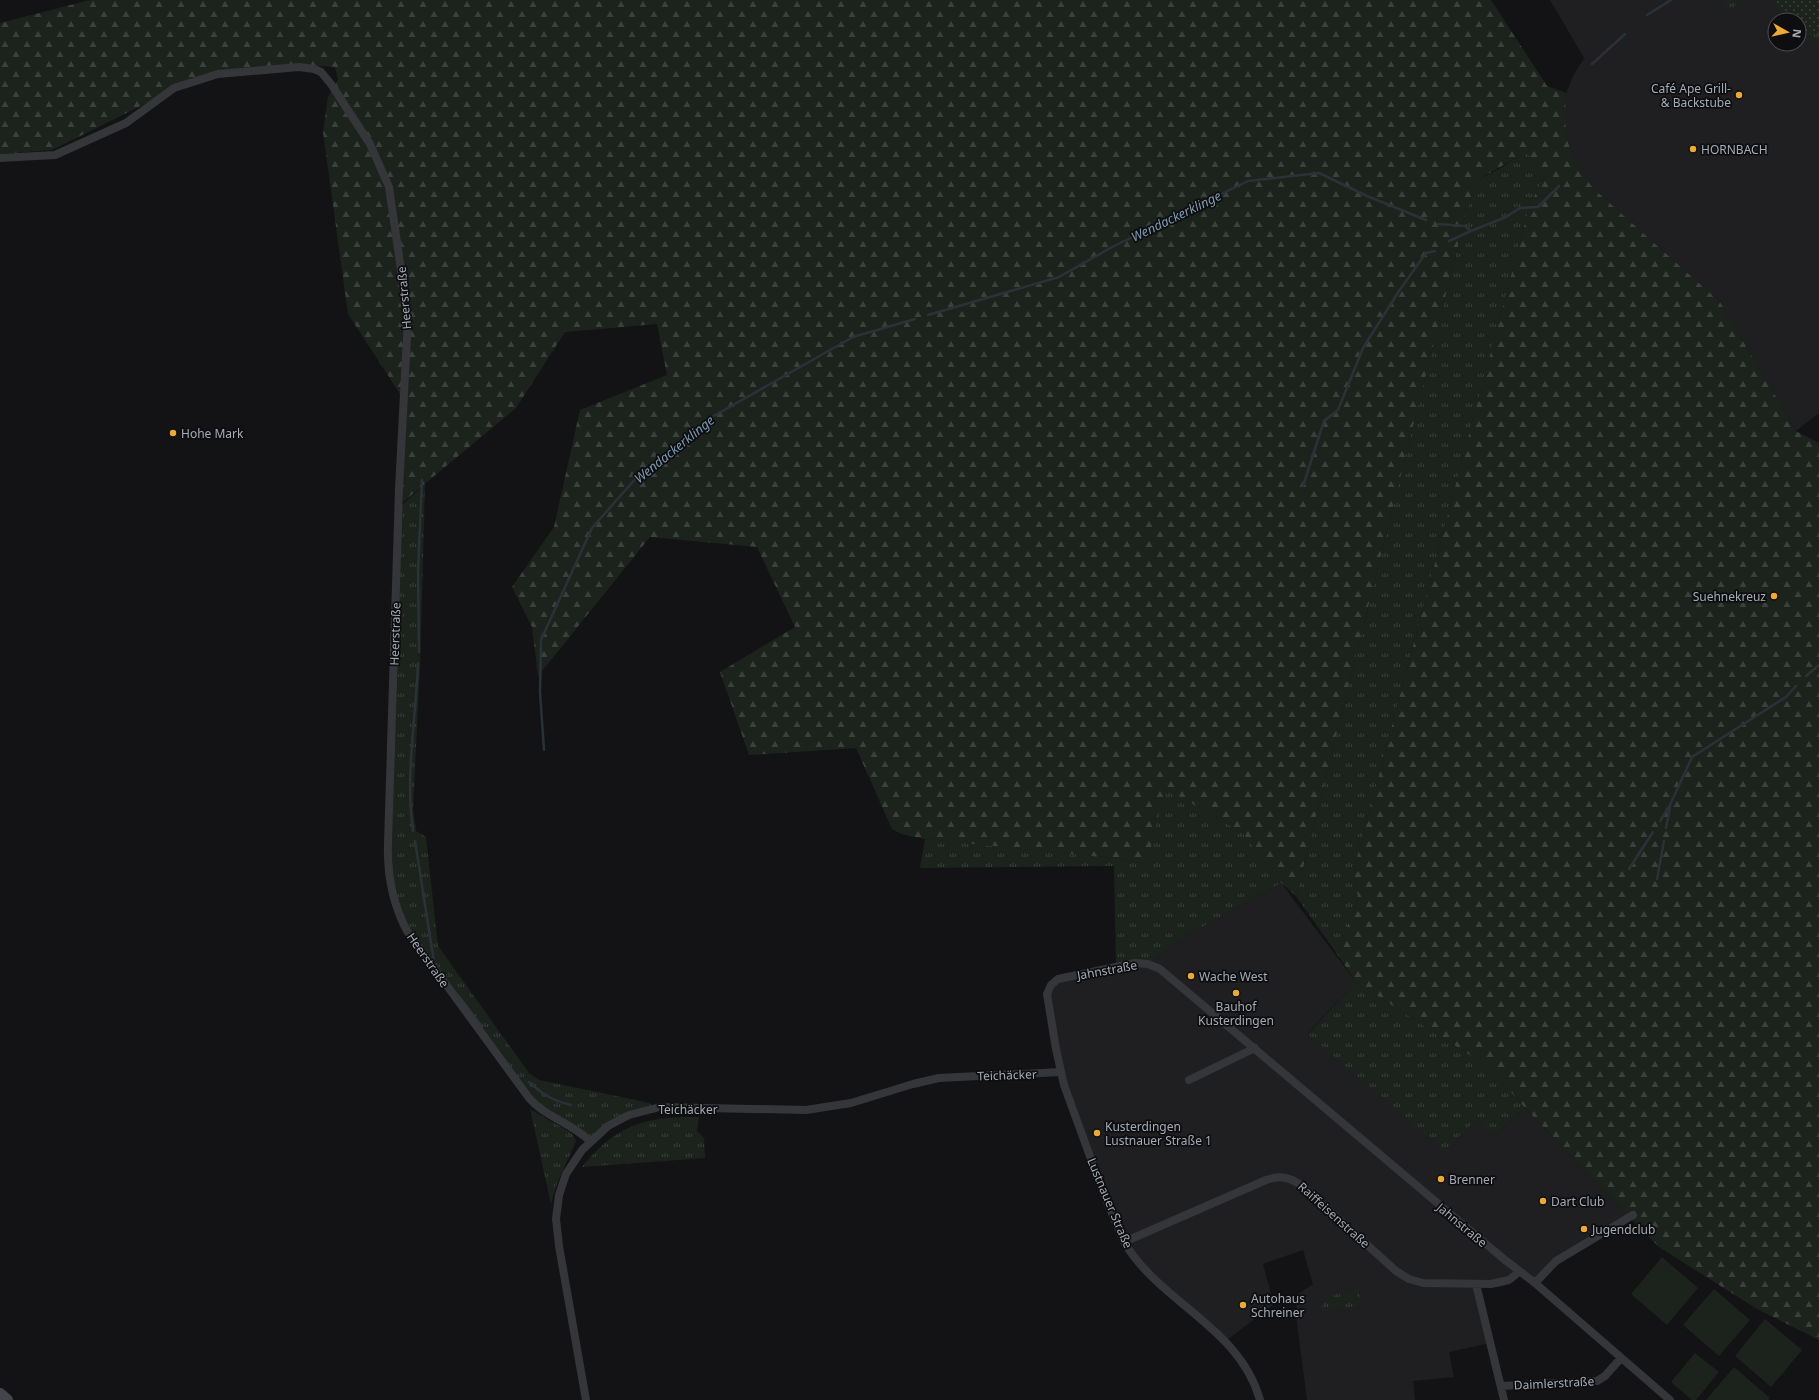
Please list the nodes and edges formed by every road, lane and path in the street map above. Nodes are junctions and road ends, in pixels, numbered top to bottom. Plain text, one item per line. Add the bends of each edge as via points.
1 (0, 158) edge
2 (1051, 985) joint
3 (1255, 1048) junction
4 (1061, 1072) junction
5 (1189, 1080) dead end
6 (590, 1141) junction
7 (1633, 1215) dead end
8 (1124, 1242) junction
9 (1519, 1272) junction
10 (1535, 1283) junction
11 (1476, 1284) junction
12 (1621, 1358) junction
13 (1501, 1386) junction
14 (0, 1394) edge
15 (7, 1400) edge
16 (586, 1400) edge
17 (1260, 1400) edge
18 (1504, 1400) edge
19 (1670, 1400) edge

1 - 6 street, Heerstraße via 55,155 126,123 174,88 218,74 299,67 320,72 331,84 370,144 389,187 408,318 399,489 388,843 391,887 397,909 407,930 529,1098 540,1109 570,1125
2 - 3 street, Jahnstraße via 1058,979 1088,972 1135,963 1148,964 1160,969
2 - 4 street, Lustnauer Straße via 1047,994 1048,1005
3 - 5 street
3 - 9 street, Jahnstraße
4 - 6 street, Teichäcker via 939,1078 851,1103 806,1110 660,1107 619,1120
4 - 8 street, Lustnauer Straße via 1079,1129
6 - 16 street, Teichäcker via 566,1174 559,1195 556,1219
7 - 10 street via 1556,1261
8 - 11 street, Raiffeisenstraße via 1266,1180 1288,1178 1302,1186 1402,1276 1423,1282
8 - 17 street, Lustnauer Straße via 1148,1273 1235,1351 1252,1376
9 - 10 street, Jahnstraße
9 - 11 street, Raiffeisenstraße via 1502,1283
10 - 12 street, Jahnstraße
11 - 13 street
12 - 13 street, Daimlerstraße via 1597,1381
12 - 19 street, Jahnstraße
13 - 18 street
14 - 15 street

